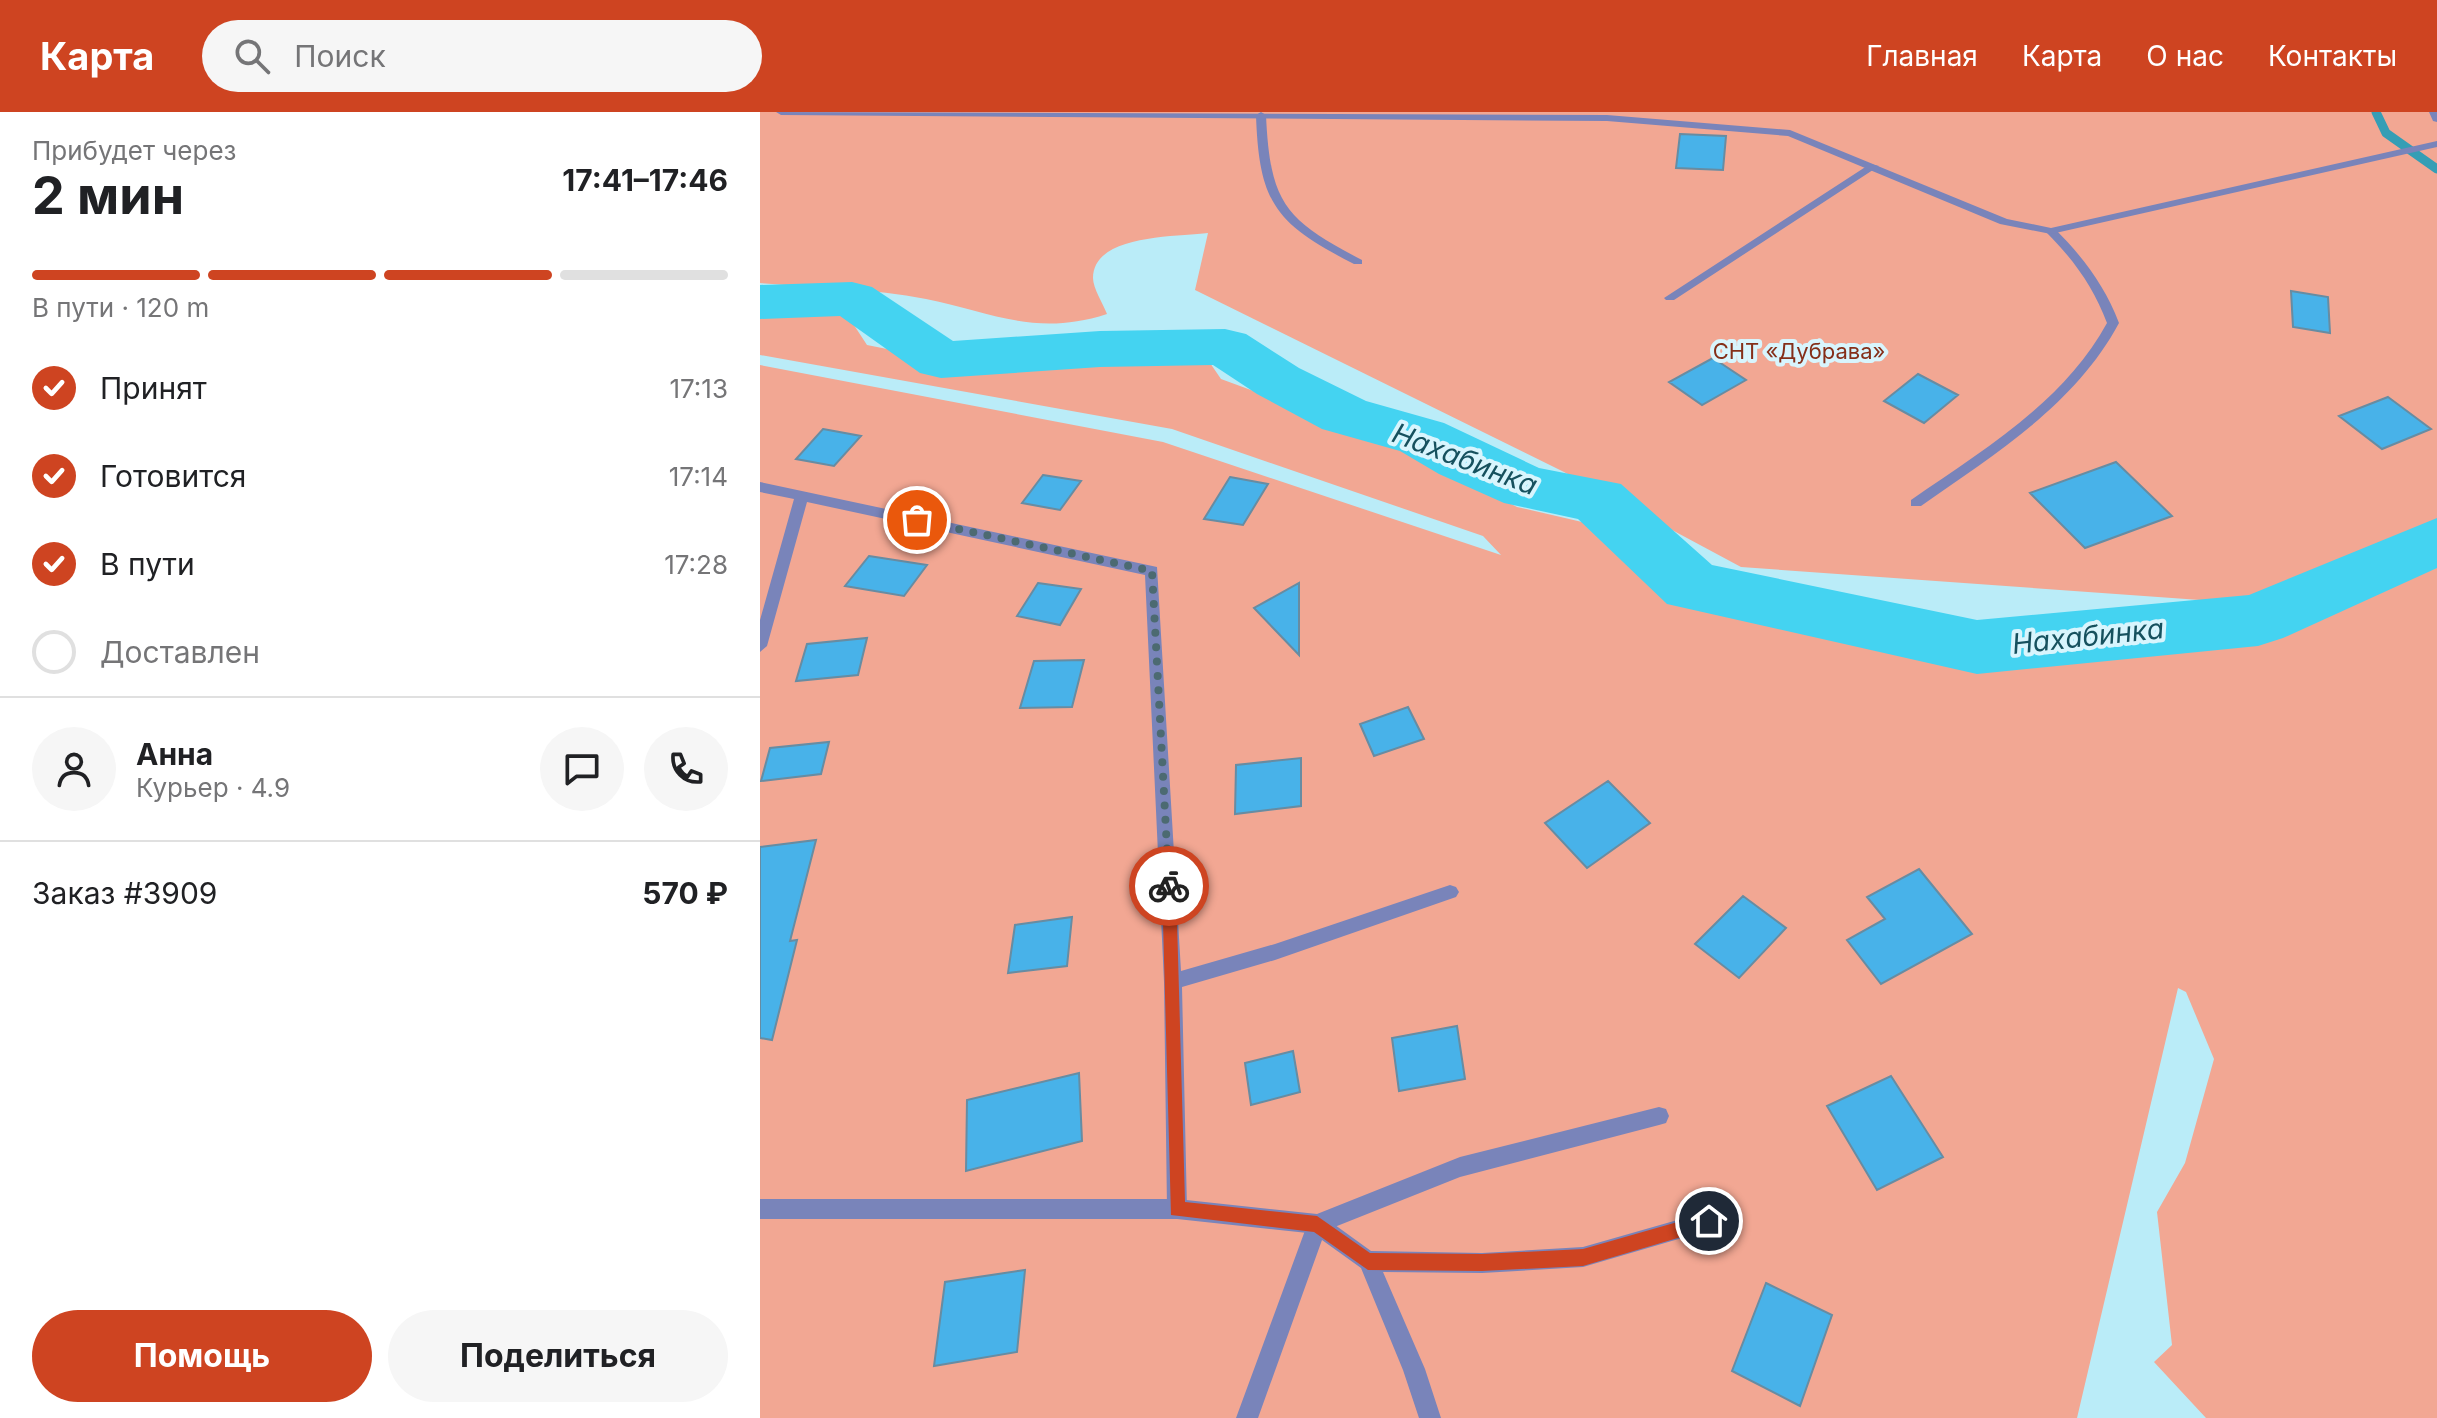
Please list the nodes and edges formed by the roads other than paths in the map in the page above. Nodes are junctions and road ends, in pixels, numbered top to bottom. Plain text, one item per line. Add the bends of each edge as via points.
1 (781, 112) edge
2 (2434, 112) edge
3 (1261, 115) junction
4 (2437, 119) edge
5 (2437, 144) edge
6 (1874, 166) junction
7 (2051, 231) junction
8 (1358, 262) dead end
9 (1670, 298) dead end
10 (760, 487) edge
11 (802, 496) junction
12 (1916, 503) dead end
13 (760, 646) edge
14 (1450, 892) dead end
15 (1173, 982) junction
16 (1659, 1116) dead end
17 (760, 1209) edge
18 (1177, 1209) junction
19 (1709, 1221) dead end
20 (1317, 1224) junction
21 (1368, 1261) junction
22 (1247, 1418) edge
23 (1430, 1418) edge

1 - 3 street
2 - 4 street
3 - 6 street via 1710,123 1790,133
3 - 8 street via 1261,154 1274,201 1305,235
5 - 7 street
6 - 7 street via 2004,222
6 - 9 street
7 - 12 street via 2081,260 2104,296 2113,323 2104,345 2055,398
10 - 11 street
11 - 13 street
11 - 15 street via 1152,571
14 - 15 street
15 - 18 street
16 - 20 street via 1460,1167
17 - 18 street
18 - 20 street
19 - 21 street via 1583,1257 1482,1263
20 - 21 street
20 - 22 street
21 - 23 street

